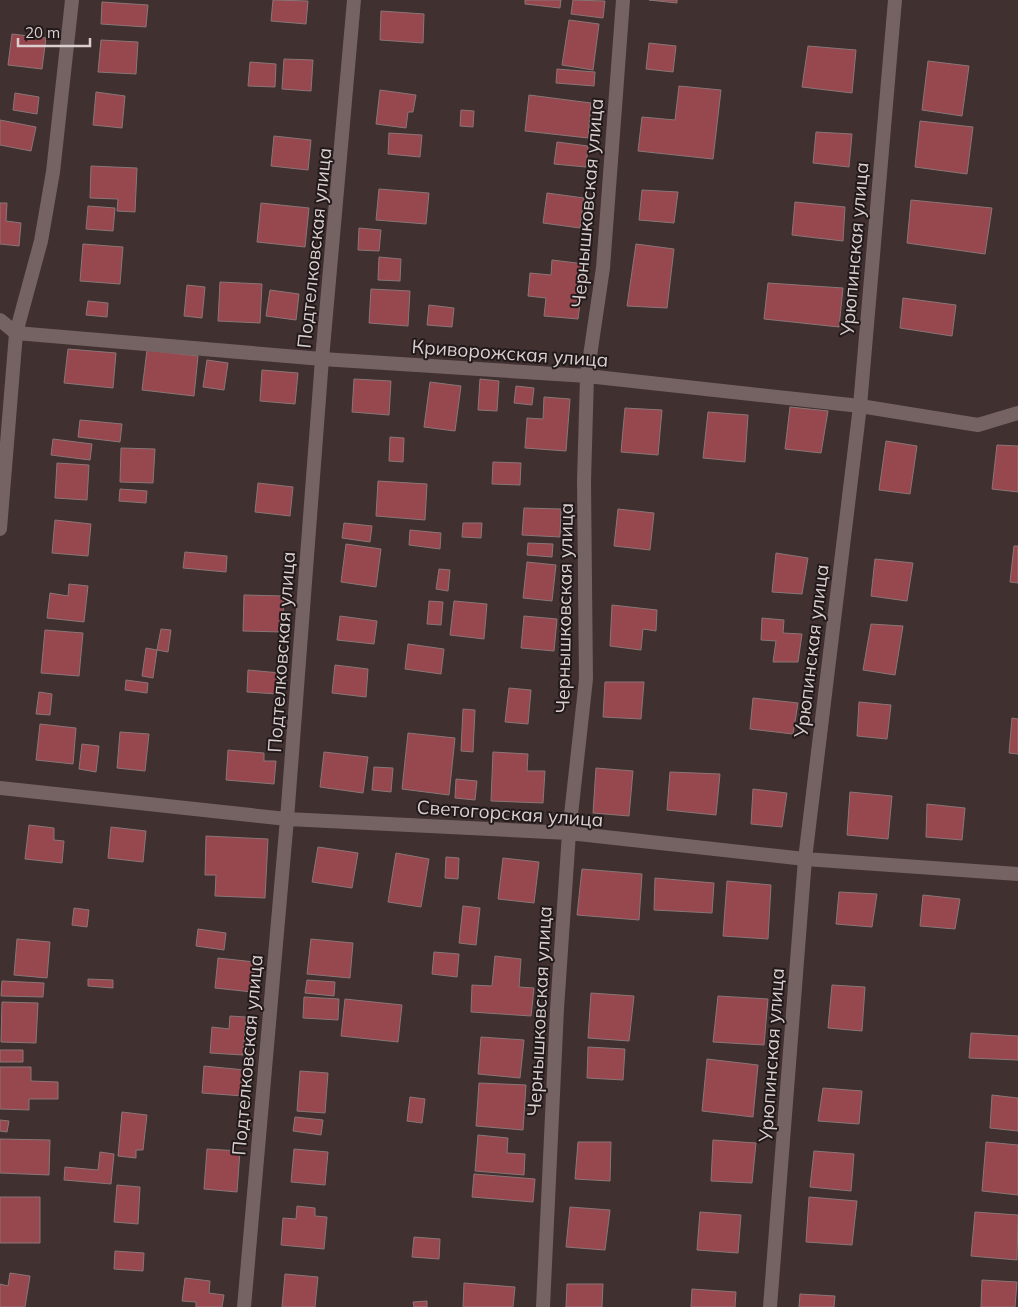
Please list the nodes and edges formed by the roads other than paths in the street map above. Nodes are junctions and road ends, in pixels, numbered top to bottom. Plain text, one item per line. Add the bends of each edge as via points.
1 (72, 0) edge
2 (354, 0) edge
3 (623, 0) edge
4 (895, 0) edge
5 (0, 320) edge
6 (16, 333) junction
7 (322, 359) junction
8 (587, 376) junction
9 (860, 406) junction
10 (1018, 413) edge
11 (0, 529) edge
12 (0, 788) edge
13 (287, 819) junction
14 (569, 833) junction
15 (805, 859) junction
16 (1018, 874) edge
17 (244, 1307) edge
18 (543, 1307) edge
19 (770, 1307) edge

1 - 6 street via 52,180 41,241
2 - 7 street, Подтелковская улица
3 - 8 street, Чернышковская улица via 603,268
4 - 9 street, Урюпинская улица
5 - 6 street
6 - 7 street, Криворожская улица
6 - 11 street
7 - 8 street, Криворожская улица
7 - 13 street, Подтелковская улица
8 - 9 street, Криворожская улица
8 - 14 street, Чернышковская улица via 584,481 586,679
9 - 10 street, Криворожская улица via 978,425
9 - 15 street, Урюпинская улица
12 - 13 street, Светогорская улица
13 - 14 street, Светогорская улица
13 - 17 street, Подтелковская улица
14 - 15 street, Светогорская улица
14 - 18 street, Чернышковская улица
15 - 16 street, Светогорская улица
15 - 19 street, Урюпинская улица

